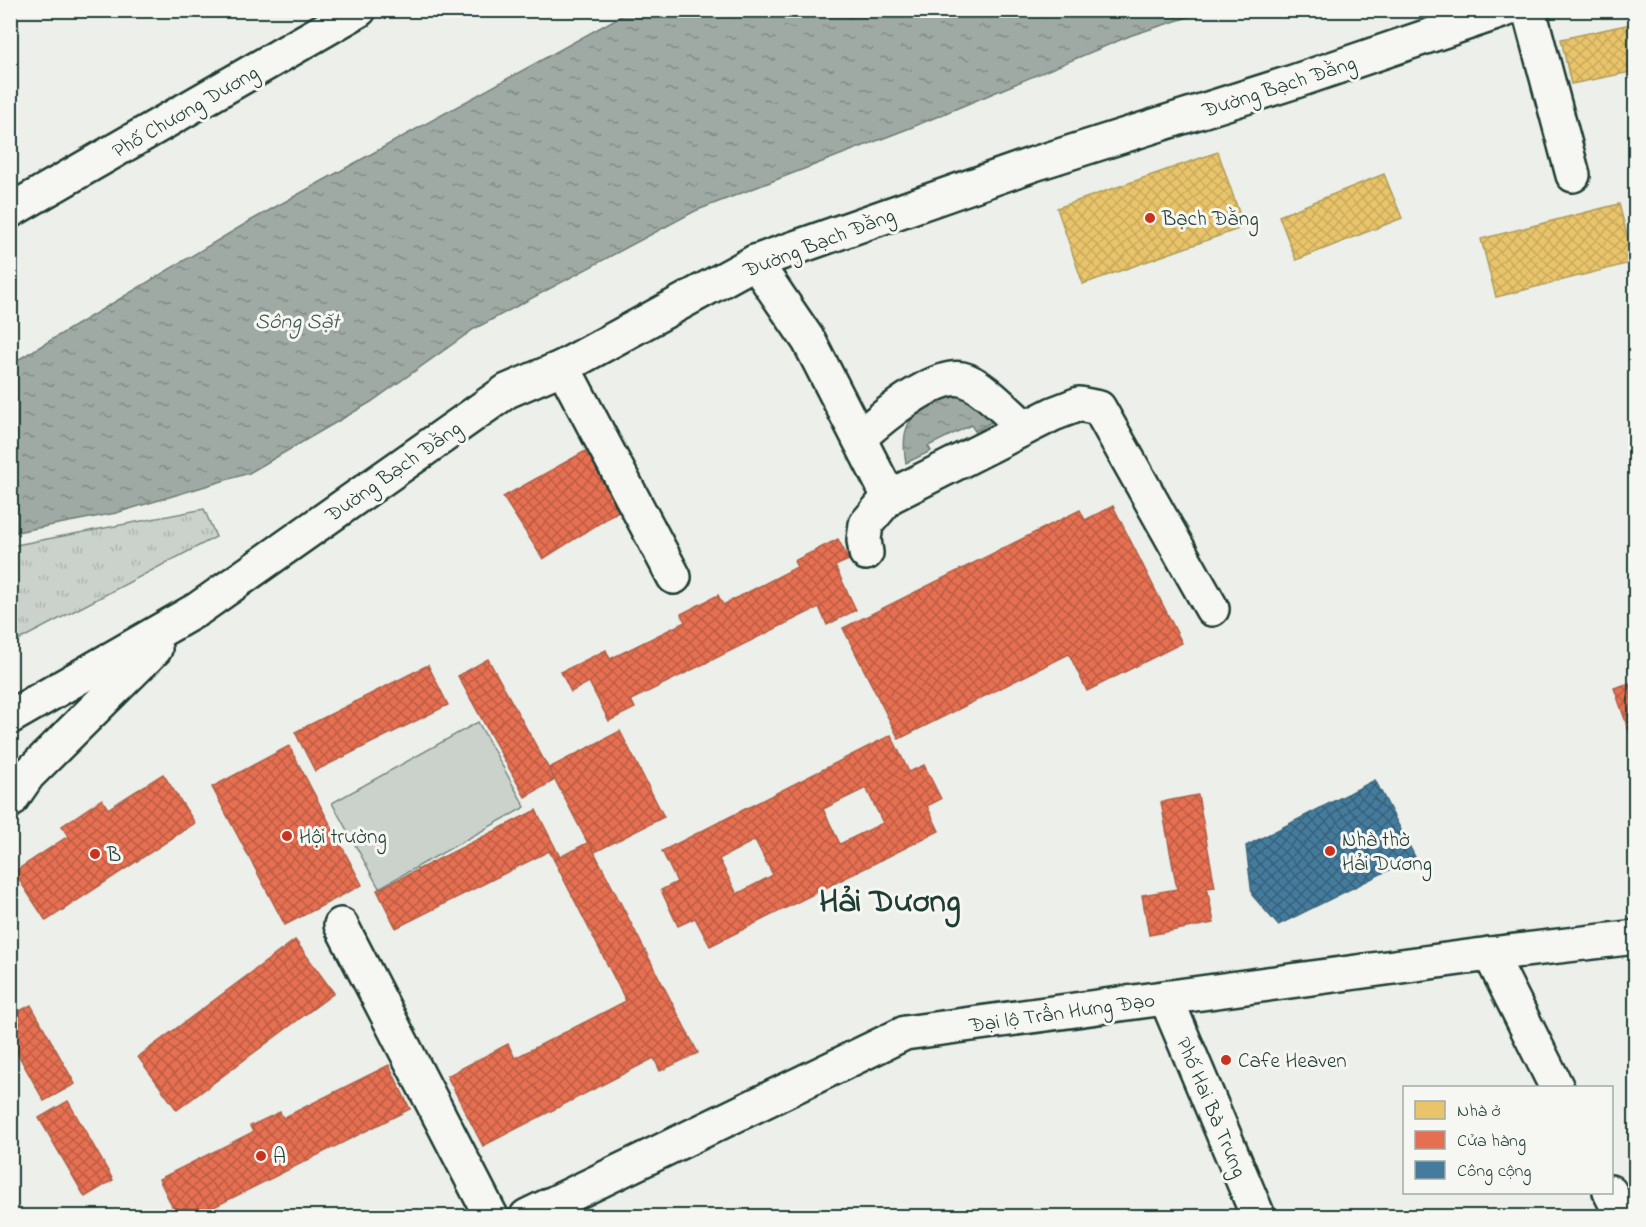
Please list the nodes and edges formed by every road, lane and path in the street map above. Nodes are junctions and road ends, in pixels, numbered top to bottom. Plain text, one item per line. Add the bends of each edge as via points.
1 (358, 10) edge
2 (1505, 10) edge
3 (1529, 10) edge
4 (1573, 176) dead end
5 (10, 211) edge
6 (755, 262) junction
7 (563, 367) junction
8 (1025, 428) junction
9 (859, 438) junction
10 (889, 497) junction
11 (866, 553) dead end
12 (674, 577) dead end
13 (198, 609) junction
14 (1212, 609) dead end
15 (10, 717) edge
16 (10, 801) edge
17 (341, 925) dead end
18 (1635, 937) edge
19 (1490, 954) junction
20 (1166, 998) junction
21 (1556, 1086) edge
22 (1611, 1194) edge
23 (491, 1216) edge
24 (528, 1216) edge
25 (1258, 1216) edge
26 (1622, 1216) edge

1 - 5 street, Phố Chương Dương
2 - 6 street, Đường Bạch Đằng via 1034,164
3 - 4 street
6 - 7 street, Đường Bạch Đằng
6 - 9 street via 809,341
7 - 12 street
7 - 13 street, Đường Bạch Đằng via 507,391
8 - 9 street via 984,392 962,379 921,391 883,416
8 - 10 street
8 - 14 street via 1079,404 1099,408
9 - 10 street
10 - 11 street via 866,524
13 - 15 street, Đường Bạch Đằng
13 - 16 street, Đường Bạch Đằng via 124,677 28,775
17 - 23 street
18 - 19 street, Đại lộ Trần Hưng Đạo
19 - 20 street, Đại lộ Trần Hưng Đạo
19 - 21 street
20 - 24 street, Đại lộ Trần Hưng Đạo via 905,1033
20 - 25 street, Phố Hai Bà Trưng
22 - 26 street

